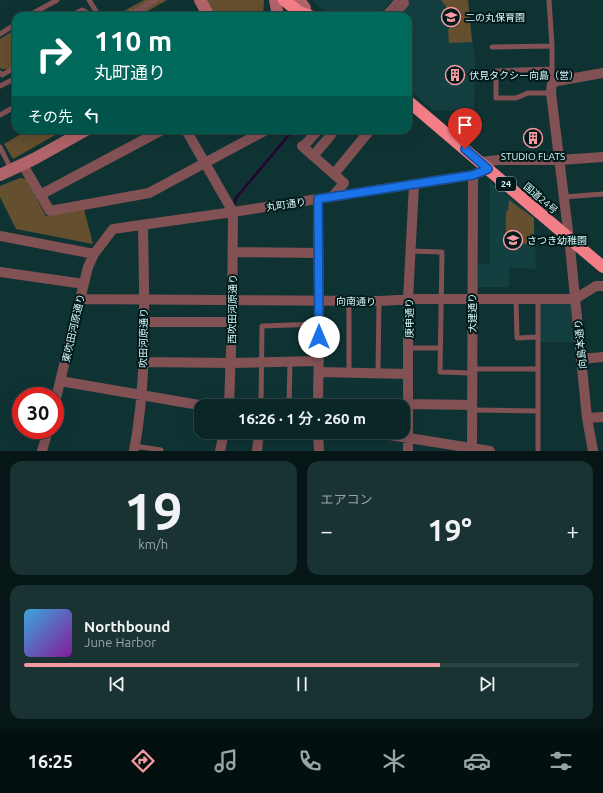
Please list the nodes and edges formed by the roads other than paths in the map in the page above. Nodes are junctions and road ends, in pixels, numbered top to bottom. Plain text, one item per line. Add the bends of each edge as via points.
1 (57, 0) edge
2 (89, 0) edge
3 (156, 0) edge
4 (200, 0) edge
5 (275, 0) edge
6 (284, 0) edge
7 (549, 0) edge
8 (400, 1) edge
9 (304, 8) edge
10 (35, 12) edge
11 (96, 12) edge
12 (134, 12) edge
13 (207, 12) edge
14 (277, 12) edge
15 (388, 12) edge
16 (394, 12) edge
17 (12, 26) edge
18 (0, 34) edge
19 (552, 46) junction
20 (492, 47) dead end
21 (12, 69) edge
22 (551, 69) junction
23 (0, 73) edge
24 (603, 73) edge
25 (12, 80) edge
26 (552, 82) junction
27 (0, 86) edge
28 (551, 93) junction
29 (412, 104) edge
30 (12, 108) edge
31 (0, 115) edge
32 (75, 134) edge
33 (154, 134) edge
34 (188, 134) edge
35 (259, 134) edge
36 (314, 134) edge
37 (331, 134) edge
38 (367, 134) edge
39 (0, 147) edge
40 (313, 156) junction
41 (603, 157) edge
42 (560, 160) junction
43 (205, 164) junction
44 (484, 165) junction
45 (17, 168) junction
46 (334, 174) junction
47 (473, 175) junction
48 (0, 176) edge
49 (414, 184) junction
50 (603, 194) edge
51 (40, 195) junction
52 (332, 197) junction
53 (564, 197) junction
54 (318, 199) junction
55 (233, 212) junction
56 (143, 225) junction
57 (0, 236) edge
58 (568, 237) junction
59 (410, 251) junction
60 (233, 252) junction
61 (319, 253) junction
62 (94, 254) junction
63 (603, 267) edge
64 (0, 272) edge
65 (84, 284) junction
66 (603, 286) edge
67 (80, 299) junction
68 (516, 299) junction
69 (538, 299) junction
70 (575, 299) junction
71 (144, 300) junction
72 (232, 300) junction
73 (319, 300) junction
74 (408, 300) junction
75 (440, 300) junction
76 (473, 300) junction
77 (349, 301) junction
78 (378, 301) junction
79 (144, 322) junction
80 (232, 322) junction
81 (319, 324) junction
82 (538, 337) junction
83 (408, 348) junction
84 (440, 348) junction
85 (603, 357) edge
86 (581, 359) junction
87 (319, 361) junction
88 (144, 362) junction
89 (261, 362) junction
90 (290, 362) junction
91 (231, 363) junction
92 (538, 369) junction
93 (472, 371) junction
94 (319, 372) junction
95 (349, 373) junction
96 (378, 373) junction
97 (408, 374) junction
98 (60, 381) junction
99 (59, 387) edge
100 (142, 396) junction
101 (230, 399) edge
102 (261, 399) edge
103 (289, 399) edge
104 (318, 399) edge
105 (408, 399) edge
106 (194, 404) edge
107 (410, 404) edge
108 (472, 407) junction
109 (537, 411) junction
110 (603, 417) edge
111 (587, 418) junction
112 (410, 438) edge
113 (45, 439) edge
114 (223, 439) edge
115 (258, 439) edge
116 (318, 439) edge
117 (408, 439) edge
118 (134, 449) edge
119 (161, 450) edge
120 (472, 450) edge
121 (42, 451) edge
122 (220, 451) edge
123 (256, 451) edge
124 (319, 451) edge
125 (408, 451) edge
126 (490, 451) edge
127 (538, 451) edge
128 (593, 451) edge

1 - 10 lane
2 - 11 lane
3 - 12 lane
4 - 13 street
5 - 14 street
6 - 9 highway via 299,12
7 - 19 lane
8 - 15 lane
8 - 16 street
17 - 18 lane
19 - 20 lane
19 - 22 lane
21 - 23 lane via 2,75
22 - 26 lane
22 - 28 lane via 496,71 496,98 516,98 528,93
24 - 26 street
25 - 27 lane
26 - 28 street, 向島本通り
28 - 42 street, 向島本通り
29 - 44 highway, 国道24号 / 24
30 - 31 lane
32 - 45 street
33 - 51 street
34 - 43 street
35 - 43 street
36 - 40 street via 303,147
37 - 40 street
38 - 46 street
39 - 45 lane
40 - 46 street
41 - 42 street, 丸町通り
42 - 44 street, 丸町通り via 499,160
42 - 53 street, 向島本通り
43 - 51 street via 149,193 50,211
43 - 55 street
44 - 47 street, 丸町通り
44 - 58 highway, 国道24号 / 24
45 - 48 street
45 - 51 street
46 - 52 street via 344,183
47 - 49 street, 丸町通り
47 - 76 street, 大建通り
49 - 52 street, 丸町通り
49 - 59 street, 庚申通り
50 - 53 lane
52 - 54 street, 丸町通り
53 - 58 street, 向島本通り
54 - 55 street, 丸町通り
54 - 61 street
55 - 56 street, 丸町通り
55 - 60 street, 西吹田河原通り
56 - 62 street, 丸町通り via 113,229
56 - 71 street, 吹田河原通り
57 - 62 street
58 - 63 highway, 国道24号 / 24
58 - 70 street, 向島本通り
59 - 74 street, 庚申通り
59 - 75 lane via 442,252
60 - 61 street
60 - 72 street, 西吹田河原通り
61 - 73 street
62 - 65 street, 東吹田河原通り
64 - 65 street
65 - 67 street, 東吹田河原通り
66 - 70 street via 596,286
67 - 71 street, 向南通り
67 - 98 street, 東吹田河原通り
68 - 69 street, 向南通り
68 - 76 street, 向南通り
68 - 82 lane via 517,338
69 - 70 street, 向南通り
69 - 82 lane
70 - 86 street, 向島本通り
71 - 72 street, 向南通り
71 - 79 street, 吹田河原通り
72 - 73 street, 向南通り
72 - 80 street, 西吹田河原通り
73 - 77 street, 向南通り
73 - 81 street
74 - 75 street, 向南通り
74 - 78 street, 向南通り
74 - 83 street, 庚申通り
75 - 76 street, 向南通り
75 - 84 lane
76 - 93 street, 大建通り
77 - 78 street, 向南通り
77 - 95 lane
78 - 96 lane
79 - 80 street
79 - 88 street, 吹田河原通り
80 - 91 street, 西吹田河原通り
81 - 87 street
81 - 89 lane via 262,326
82 - 92 lane
83 - 84 lane
83 - 97 street, 庚申通り
84 - 93 lane via 440,372
85 - 86 street
86 - 111 street, 向島本通り
87 - 90 street
87 - 94 street
88 - 91 street
88 - 100 street, 吹田河原通り
89 - 90 street
89 - 91 street
89 - 102 lane
90 - 103 lane
91 - 101 street, 西吹田河原通り
92 - 93 lane
92 - 109 lane
93 - 108 street, 大建通り
94 - 95 street
94 - 104 street
95 - 96 street
96 - 97 street
97 - 105 street, 庚申通り
98 - 99 street, 東吹田河原通り
98 - 100 street
100 - 106 street
100 - 118 street, 吹田河原通り
107 - 108 street
108 - 109 lane
108 - 120 street, 大建通り
109 - 127 lane
110 - 111 street
111 - 128 street, 向島本通り
112 - 120 street
113 - 121 street
114 - 122 street
115 - 123 street
116 - 124 street
117 - 125 street, 庚申通り
118 - 119 lane
120 - 126 street

